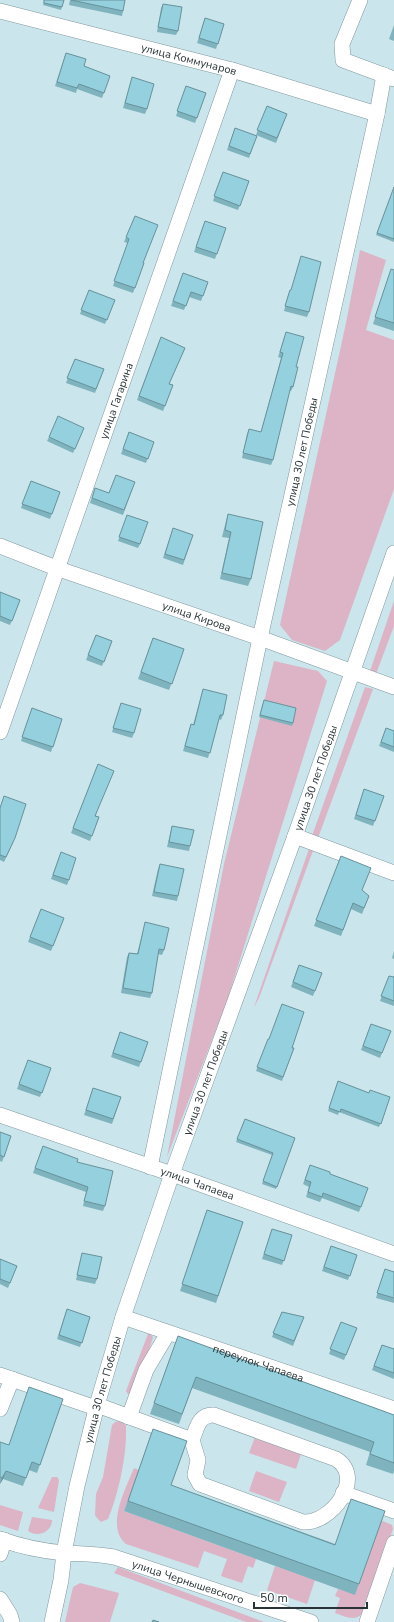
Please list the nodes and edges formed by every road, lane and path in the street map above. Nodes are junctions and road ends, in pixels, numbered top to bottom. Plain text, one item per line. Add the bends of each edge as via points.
1 (360, 0) edge
2 (0, 11) edge
3 (232, 70) junction
4 (389, 77) edge
5 (377, 114) junction
6 (0, 546) edge
7 (394, 553) edge
8 (56, 568) junction
9 (260, 638) junction
10 (352, 672) junction
11 (394, 687) edge
12 (0, 732) edge
13 (294, 836) junction
14 (394, 873) edge
15 (0, 1115) edge
16 (150, 1167) junction
17 (172, 1174) junction
18 (394, 1254) edge
19 (123, 1318) junction
20 (168, 1333) junction
21 (6, 1377) edge
22 (97, 1406) junction
23 (0, 1409) edge
24 (394, 1409) edge
25 (129, 1417) junction
26 (192, 1440) junction
27 (343, 1494) junction
28 (394, 1511) edge
29 (394, 1543) edge
30 (1, 1544) edge
31 (64, 1553) junction
32 (0, 1599) edge
33 (12, 1622) edge
34 (52, 1622) edge
35 (311, 1622) edge
36 (367, 1622) edge

1 - 4 street via 342,44 343,60
2 - 3 street, улица Коммунаров
3 - 5 street, улица Коммунаров
3 - 8 street, улица Гагарина
4 - 5 street, улица 30 лет Победы
5 - 9 street, улица 30 лет Победы
6 - 8 street, улица Кирова
7 - 10 street, улица 30 лет Победы
8 - 9 street, улица Кирова
8 - 12 street, улица Гагарина
9 - 10 street, улица Кирова
9 - 16 street, улица 30 лет Победы
10 - 11 street, улица Кирова
10 - 13 street, улица 30 лет Победы
13 - 14 street
13 - 17 street, улица 30 лет Победы
15 - 16 street, улица Чапаева
16 - 17 street, улица Чапаева
17 - 18 street, улица Чапаева
17 - 19 street, улица 30 лет Победы
19 - 20 street, переулок Чапаева
19 - 22 street, улица 30 лет Победы
20 - 24 street, переулок Чапаева
20 - 25 street via 146,1370
21 - 22 street
21 - 23 street
22 - 25 street
22 - 31 street, улица 30 лет Победы
25 - 26 street
26 - 27 street via 201,1419 214,1415 336,1459 347,1471 349,1478
26 - 27 street via 198,1457 195,1475 200,1484 296,1520 311,1522 322,1517 337,1505
27 - 28 street
29 - 36 street
30 - 31 street, улица Чернышевского
31 - 34 street, улица 30 лет Победы
31 - 35 street, улица Чернышевского via 114,1557
32 - 33 street

